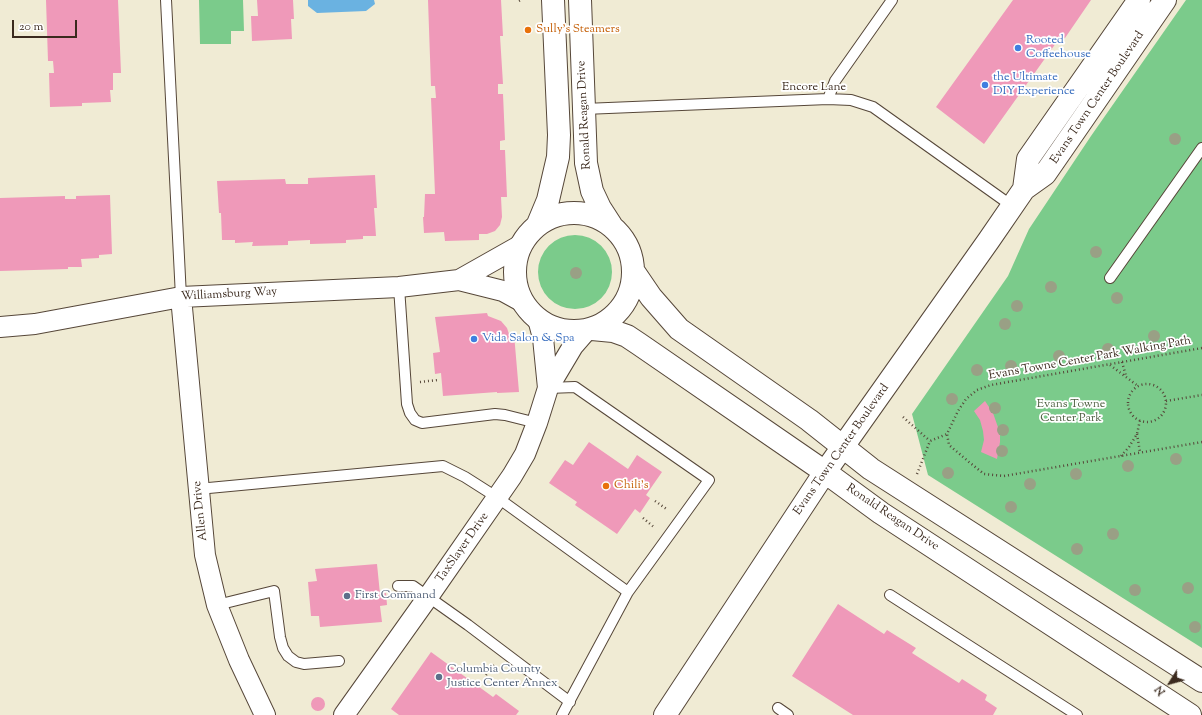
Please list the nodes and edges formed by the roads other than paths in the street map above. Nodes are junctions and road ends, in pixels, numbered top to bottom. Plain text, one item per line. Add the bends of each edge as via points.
1 (166, 0) edge
2 (553, 0) edge
3 (580, 0) edge
4 (892, 0) edge
5 (1139, 0) edge
6 (1165, 0) edge
7 (828, 99) junction
8 (584, 109) junction
9 (1202, 148) edge
10 (1024, 189) junction
11 (1012, 206) junction
12 (538, 224) junction
13 (611, 225) junction
14 (521, 245) junction
15 (634, 272) junction
16 (1110, 278) dead end
17 (459, 280) junction
18 (399, 287) junction
19 (181, 297) junction
20 (523, 302) junction
21 (538, 319) junction
22 (0, 327) edge
23 (589, 330) junction
24 (548, 388) junction
25 (537, 423) junction
26 (843, 447) junction
27 (825, 472) junction
28 (198, 489) junction
29 (498, 498) junction
30 (398, 586) dead end
31 (628, 592) junction
32 (890, 594) dead end
33 (428, 597) junction
34 (217, 605) junction
35 (339, 661) dead end
36 (1202, 681) edge
37 (570, 702) junction
38 (778, 708) dead end
39 (1061, 711) edge
40 (265, 715) edge
41 (344, 715) edge
42 (562, 715) edge
43 (665, 715) edge
44 (788, 715) edge
45 (1077, 715) edge
46 (1190, 715) edge

1 - 19 lane
2 - 12 street, Ronald Reagan Drive via 558,157 548,200
3 - 8 street, Ronald Reagan Drive
4 - 7 lane via 835,81
5 - 10 street, Evans Town Center Boulevard via 1028,159
6 - 10 street, Evans Town Center Boulevard via 1046,174
7 - 8 lane, Encore Lane
7 - 11 lane, Encore Lane via 851,100 872,107
8 - 13 street, Ronald Reagan Drive via 588,177 600,208
9 - 16 lane
10 - 11 street, Evans Town Center Boulevard
11 - 26 street, Evans Town Center Boulevard
12 - 13 street, Ronald Reagan Drive via 567,213 582,213 597,217
12 - 14 street, Ronald Reagan Drive
13 - 15 street, Ronald Reagan Drive via 623,238 631,254
14 - 17 street, Williamsburg Way
14 - 20 street, Ronald Reagan Drive via 514,274
15 - 23 street, Ronald Reagan Drive via 631,290 622,308 609,321
15 - 26 street, Ronald Reagan Drive via 651,297 679,329 809,420
17 - 18 street, Williamsburg Way
17 - 20 street, Williamsburg Way via 502,291
18 - 19 street, Williamsburg Way
18 - 25 lane via 407,404 415,420 422,423 505,414
19 - 22 street, Williamsburg Way via 35,324
19 - 28 street, Allen Drive
20 - 21 street, Ronald Reagan Drive
21 - 23 street, Ronald Reagan Drive via 560,330
21 - 24 street, TaxSlayer Drive via 543,338
23 - 24 street, TaxSlayer Drive via 573,346
23 - 27 street, Ronald Reagan Drive via 613,331 627,336
24 - 25 street, TaxSlayer Drive
24 - 31 lane via 575,387 709,480
25 - 29 street, TaxSlayer Drive via 525,454
26 - 27 street, Evans Town Center Boulevard
26 - 36 street, Ronald Reagan Drive via 872,469
27 - 43 street, Evans Town Center Boulevard
27 - 46 street, Ronald Reagan Drive via 881,513
28 - 29 lane via 443,466
28 - 34 street, Allen Drive via 205,555
29 - 31 lane
29 - 33 street, TaxSlayer Drive
30 - 33 lane via 413,586
31 - 37 lane
32 - 39 lane
33 - 37 lane
33 - 41 street, TaxSlayer Drive
34 - 35 lane via 274,591 280,637 288,656 304,664
34 - 40 street, Allen Drive
37 - 42 lane
38 - 44 lane
39 - 45 lane

